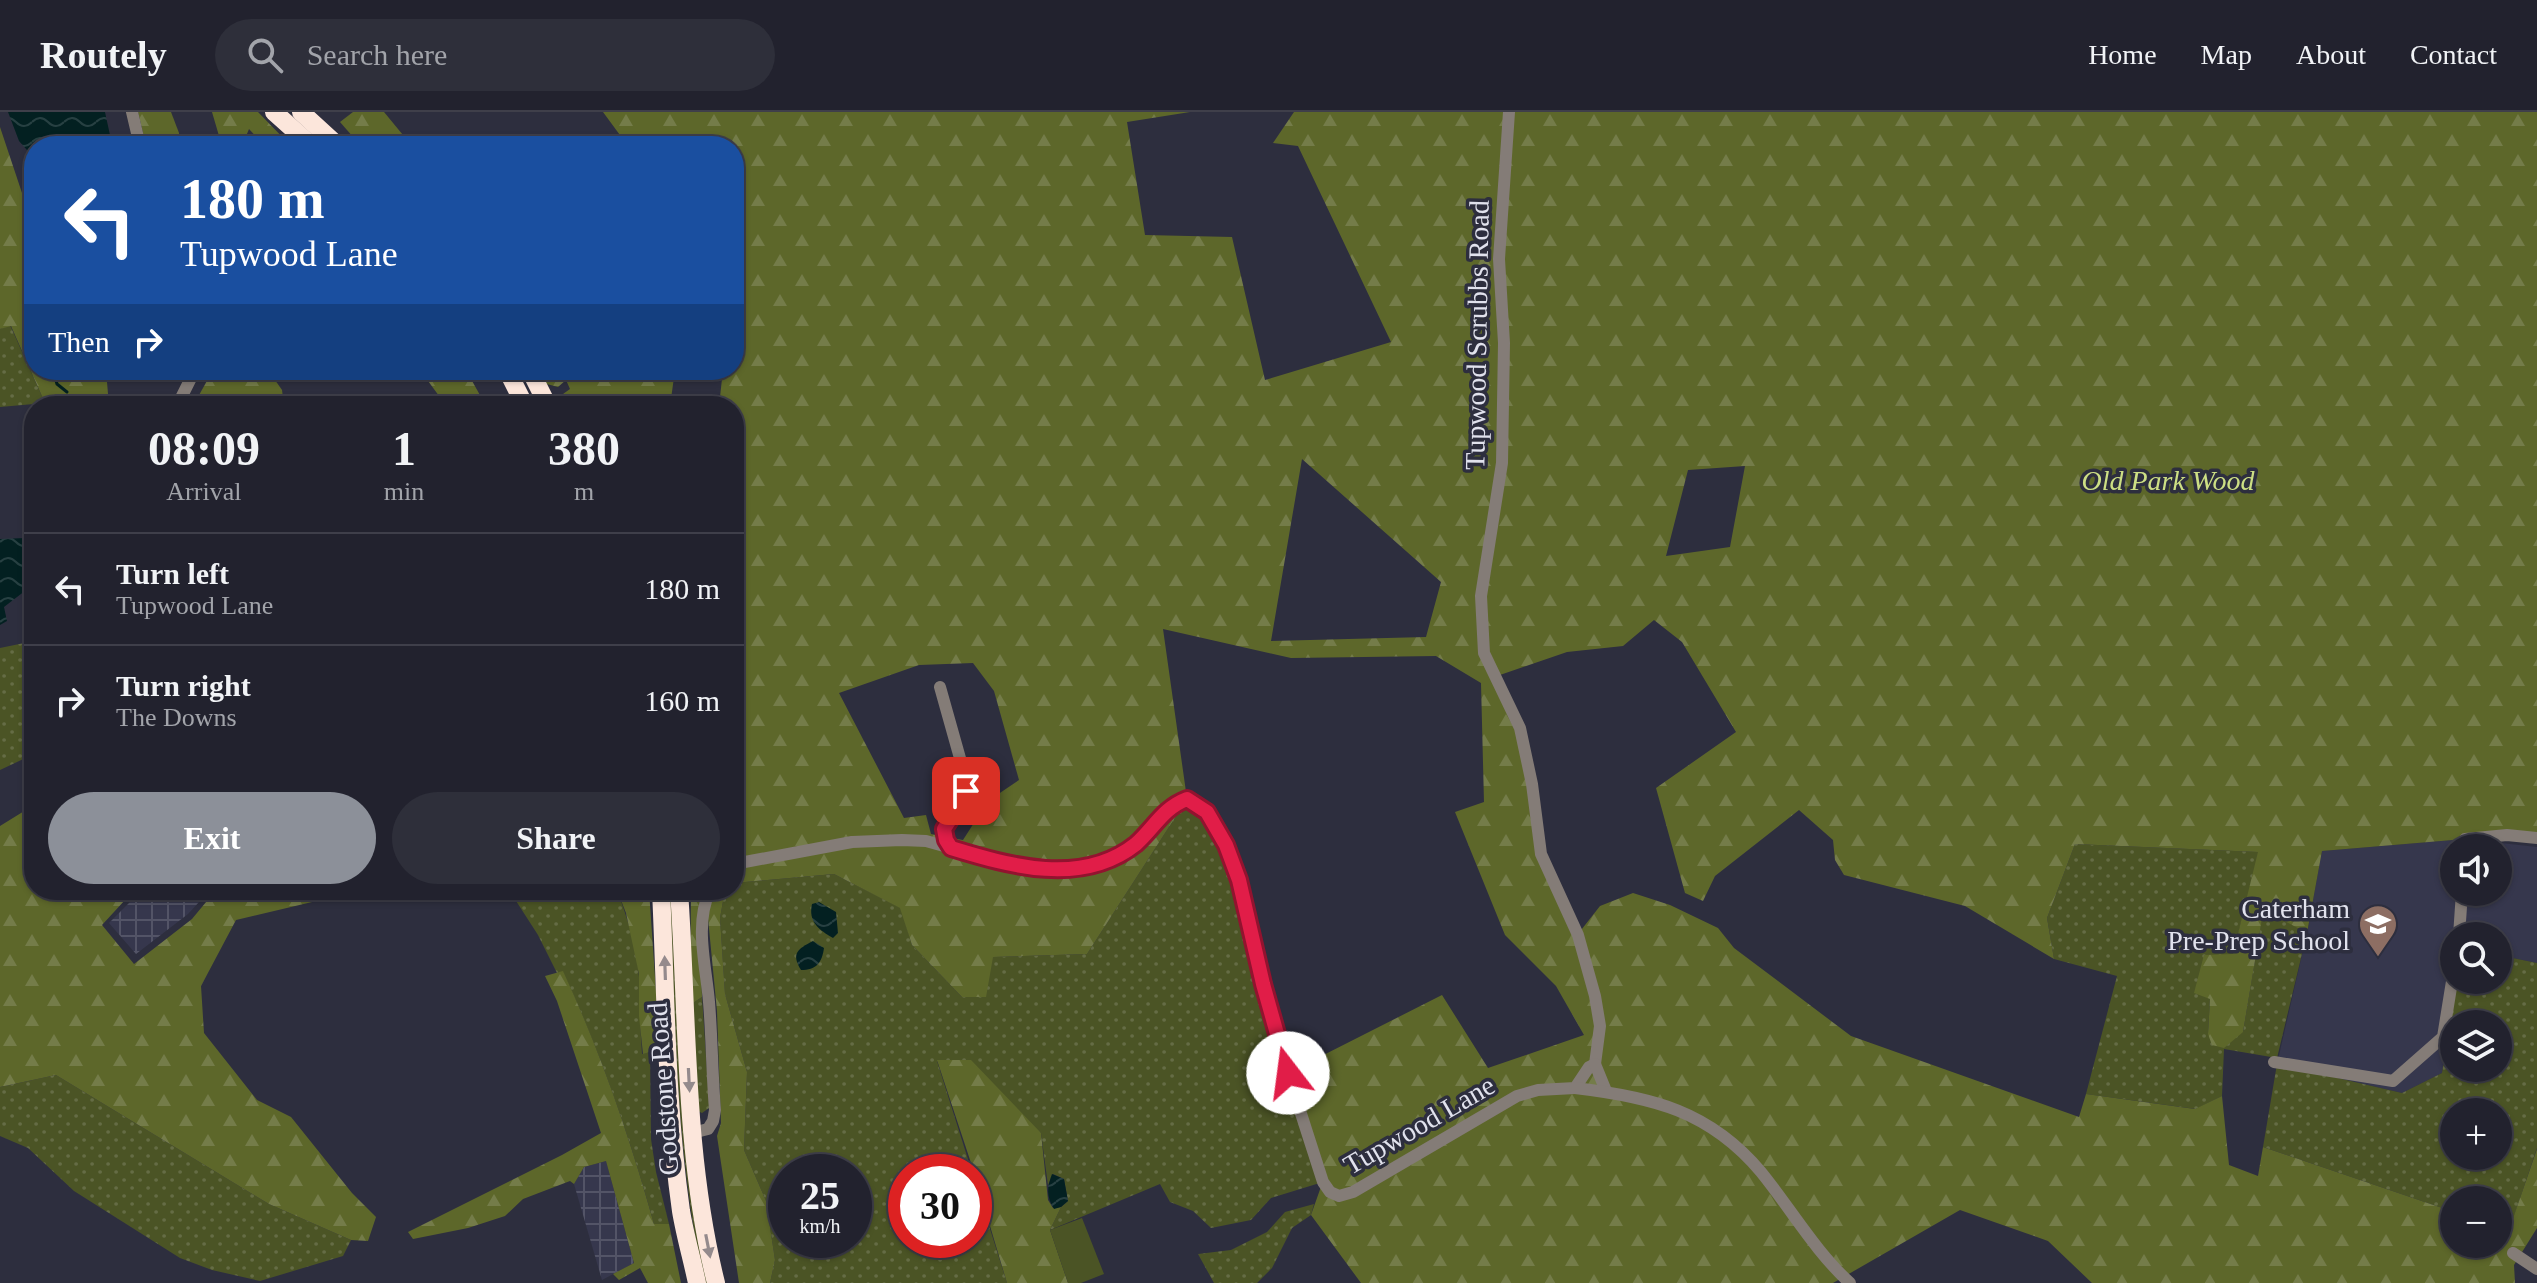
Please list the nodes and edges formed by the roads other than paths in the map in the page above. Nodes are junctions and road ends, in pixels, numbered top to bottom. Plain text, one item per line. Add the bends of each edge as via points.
1 (132, 112) edge
2 (274, 112) edge
3 (301, 112) edge
4 (1509, 112) edge
5 (138, 136) edge
6 (301, 136) edge
7 (327, 136) edge
8 (940, 687) dead end
9 (2512, 836) edge
10 (2537, 838) edge
11 (951, 848) junction
12 (744, 862) edge
13 (661, 900) edge
14 (680, 900) edge
15 (706, 900) edge
16 (2450, 994) edge
17 (2274, 1062) dead end
18 (1595, 1064) junction
19 (1575, 1088) junction
20 (1606, 1091) junction
21 (692, 1133) junction
22 (2513, 1253) dead end
23 (2537, 1269) edge
24 (697, 1283) edge
25 (716, 1283) edge
26 (1850, 1283) edge

1 - 5 street
2 - 6 highway
3 - 7 highway
4 - 18 street, Tupwood Scrubbs Road via 1499,259 1502,463 1481,596 1484,653 1520,728 1541,854 1578,935 1595,996 1600,1026
8 - 11 street via 965,776 966,791 944,829
9 - 10 street
11 - 12 street, Tupwood Lane via 926,841 852,842
11 - 19 street, Tupwood Lane via 1025,866 1092,867 1136,843 1173,804 1187,799 1207,812 1239,880 1263,984 1323,1182 1339,1196 1517,1096
24 -> 13 highway, Godstone Road via 676,1163
14 -> 21 highway, Godstone Road
15 - 21 street via 703,955 715,1110 708,1129
16 - 17 street via 2443,1037 2393,1081
18 - 19 street
18 - 20 street
19 - 20 street, Tupwood Lane
20 - 26 street, Tupwood Lane via 1680,1111 1724,1135 1760,1171
21 -> 25 highway, Godstone Road
22 - 23 street

